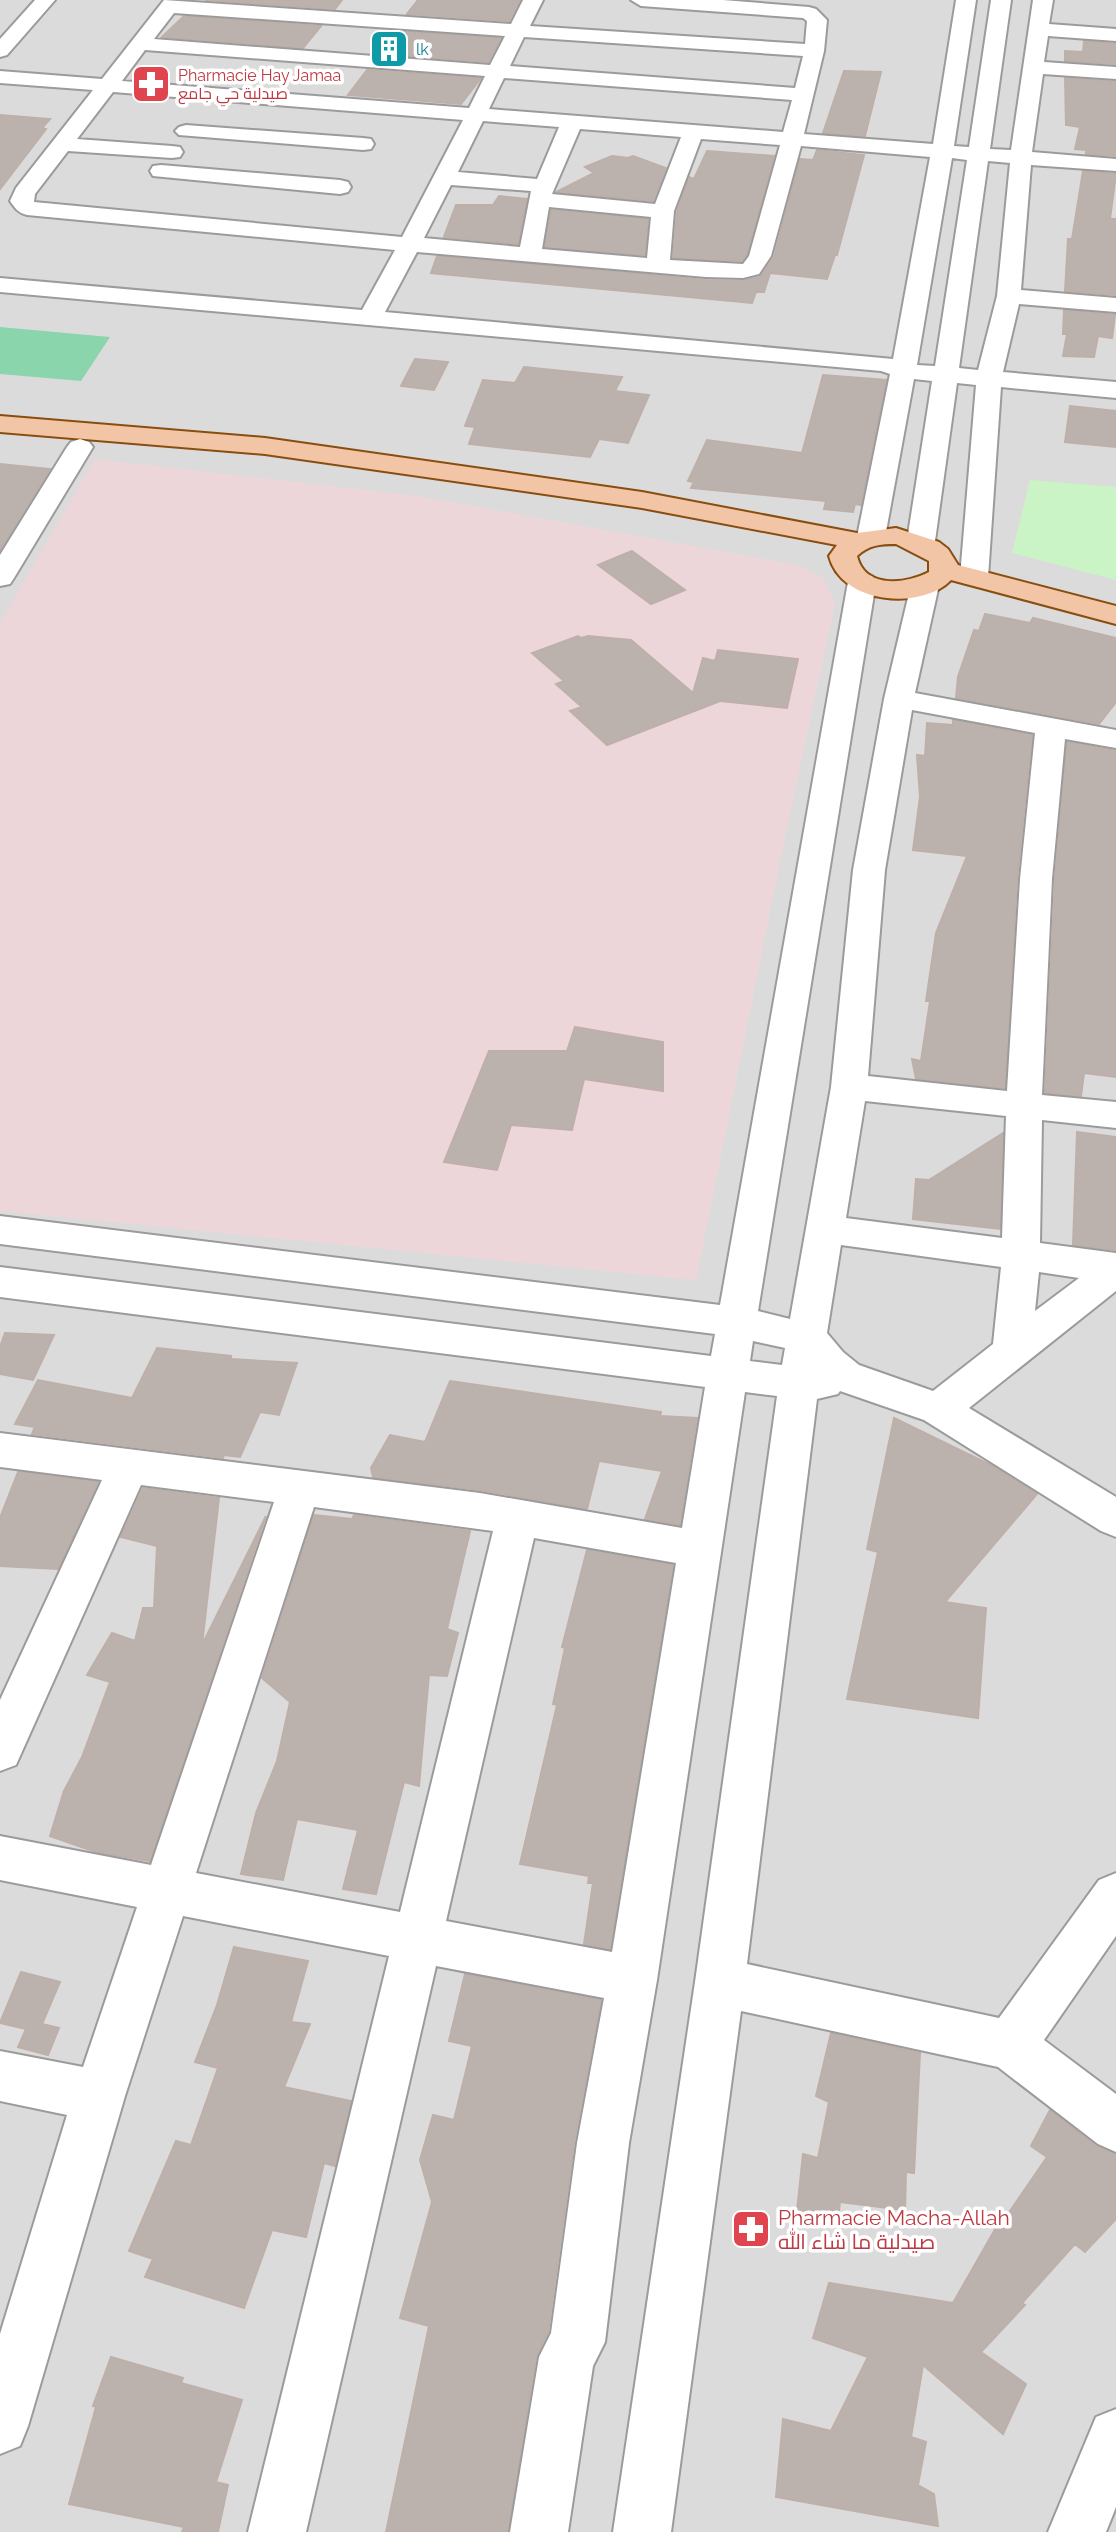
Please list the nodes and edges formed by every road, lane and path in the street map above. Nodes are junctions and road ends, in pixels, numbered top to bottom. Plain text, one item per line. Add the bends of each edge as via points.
1 (44, 0) edge
2 (534, 0) edge
3 (641, 0) edge
4 (966, 0) edge
5 (1001, 0) edge
6 (1043, 0) edge
7 (172, 4) edge
8 (680, 26) junction
9 (1037, 29) junction
10 (517, 32) junction
11 (1116, 35) edge
12 (633, 39) junction
13 (141, 44) junction
14 (0, 51) edge
15 (814, 51) junction
16 (1032, 67) junction
17 (496, 72) junction
18 (1116, 73) edge
19 (0, 77) edge
20 (616, 80) junction
21 (676, 84) junction
22 (105, 86) junction
23 (211, 93) junction
24 (804, 95) junction
25 (385, 108) junction
26 (474, 115) junction
27 (572, 122) junction
28 (186, 131) junction
29 (694, 132) junction
30 (792, 139) junction
31 (64, 144) junction
32 (363, 144) junction
33 (944, 150) junction
34 (981, 153) junction
35 (1021, 157) junction
36 (167, 161) junction
37 (1116, 165) edge
38 (446, 178) junction
39 (340, 187) junction
40 (542, 193) junction
41 (663, 211) junction
42 (127, 219) junction
43 (309, 235) junction
44 (411, 244) junction
45 (530, 254) junction
46 (657, 266) junction
47 (0, 285) edge
48 (1009, 288) junction
49 (1116, 290) edge
50 (1116, 305) edge
51 (370, 317) junction
52 (898, 365) junction
53 (948, 367) junction
54 (991, 370) junction
55 (1116, 374) edge
56 (1116, 390) edge
57 (0, 424) edge
58 (0, 441) edge
59 (80, 447) junction
60 (864, 539) junction
61 (921, 541) junction
62 (8, 554) edge
63 (831, 566) junction
64 (0, 578) edge
65 (934, 578) junction
66 (974, 578) junction
67 (1116, 615) edge
68 (899, 699) junction
69 (1051, 725) junction
70 (1116, 739) edge
71 (849, 1087) junction
72 (1024, 1105) junction
73 (1116, 1115) edge
74 (826, 1229) junction
75 (0, 1230) edge
76 (1021, 1256) junction
77 (1116, 1269) edge
78 (0, 1282) edge
79 (738, 1322) junction
80 (808, 1338) junction
81 (1012, 1352) junction
82 (728, 1372) junction
83 (852, 1379) junction
84 (799, 1383) junction
85 (938, 1409) junction
86 (0, 1450) edge
87 (128, 1468) junction
88 (299, 1489) junction
89 (518, 1517) junction
90 (1116, 1518) edge
91 (702, 1549) junction
92 (0, 1750) edge
93 (0, 1858) edge
94 (166, 1891) junction
95 (1116, 1896) edge
96 (419, 1938) junction
97 (632, 1980) junction
98 (720, 1982) junction
99 (1010, 2045) junction
100 (0, 2076) edge
101 (99, 2096) junction
102 (1116, 2126) edge
103 (11, 2344) edge
104 (0, 2426) edge
105 (1116, 2437) edge
106 (277, 2532) edge
107 (539, 2532) edge
108 (642, 2532) edge
109 (1077, 2532) edge

1 - 14 street
2 - 10 street
3 - 8 street
4 - 33 street
5 - 34 street
6 - 9 street
7 - 10 street
7 - 13 street
8 - 12 street
8 - 15 street
8 - 15 street via 809,13 817,20
8 - 21 street
9 - 11 street
9 - 16 street
10 - 12 street
10 - 17 street
12 - 20 street
13 - 17 street
13 - 22 street
15 - 24 street
16 - 18 street
16 - 35 street
17 - 20 street
17 - 26 street
19 - 22 street
20 - 21 street
21 - 24 street
22 - 23 street
22 - 31 street
23 - 25 street
23 - 28 street
24 - 30 street
25 - 26 street
25 - 32 street
26 - 27 street
26 - 38 street
27 - 29 street
27 - 40 street
28 - 32 street
28 - 36 street
29 - 30 street
29 - 41 street
30 - 33 street
30 - 46 street via 757,264 742,270
31 - 36 street
31 - 42 street via 21,201 27,208 41,211
32 - 39 street
33 - 34 street
33 - 52 street
34 - 35 street
34 - 53 street
35 - 37 street
35 - 48 street
36 - 39 street
36 - 42 street
38 - 40 street
38 - 44 street
39 - 43 street
40 - 41 street
40 - 45 street
41 - 46 street
42 - 43 street
43 - 44 street
44 - 45 street
44 - 51 street
45 - 46 street
47 - 51 street
48 - 49 street
48 - 50 street
48 - 54 street
51 - 52 street
52 - 53 street
52 - 60 street
53 - 54 street
53 - 61 street
54 - 55 street
54 - 56 street
54 - 66 street
57 - 60 main road via 292,450 642,500
58 - 59 main road
59 - 62 street
59 - 63 main road via 256,465 630,519
60 - 61 main road via 896,536
60 - 63 main road
61 - 65 main road via 940,554 943,563
62 - 64 street
63 - 65 main road via 894,590
63 - 79 street
65 - 66 main road
65 - 68 street
66 - 67 main road
68 - 69 street
68 - 71 street via 869,870
69 - 70 street
69 - 72 street via 1036,878
71 - 72 street
71 - 74 street
72 - 73 street
72 - 76 street
74 - 76 street
74 - 80 street
75 - 79 street
76 - 77 street
76 - 81 street
77 - 81 street
78 - 82 street
79 - 80 street
79 - 82 street
80 - 83 street via 836,1370
80 - 84 street
81 - 85 street
82 - 84 street
82 - 91 street
83 - 84 street
83 - 85 street
84 - 98 street
85 - 90 street
86 - 87 street
87 - 88 street
87 - 92 street
88 - 89 street
88 - 94 street
89 - 91 street
89 - 96 street
91 - 97 street
93 - 94 street
94 - 96 street
94 - 101 street
95 - 99 street
96 - 97 street
96 - 106 street
97 - 107 street via 603,2143 577,2342 567,2357
98 - 99 street
98 - 108 street
99 - 102 street
100 - 101 street
101 - 103 street
103 - 104 street
105 - 109 street

